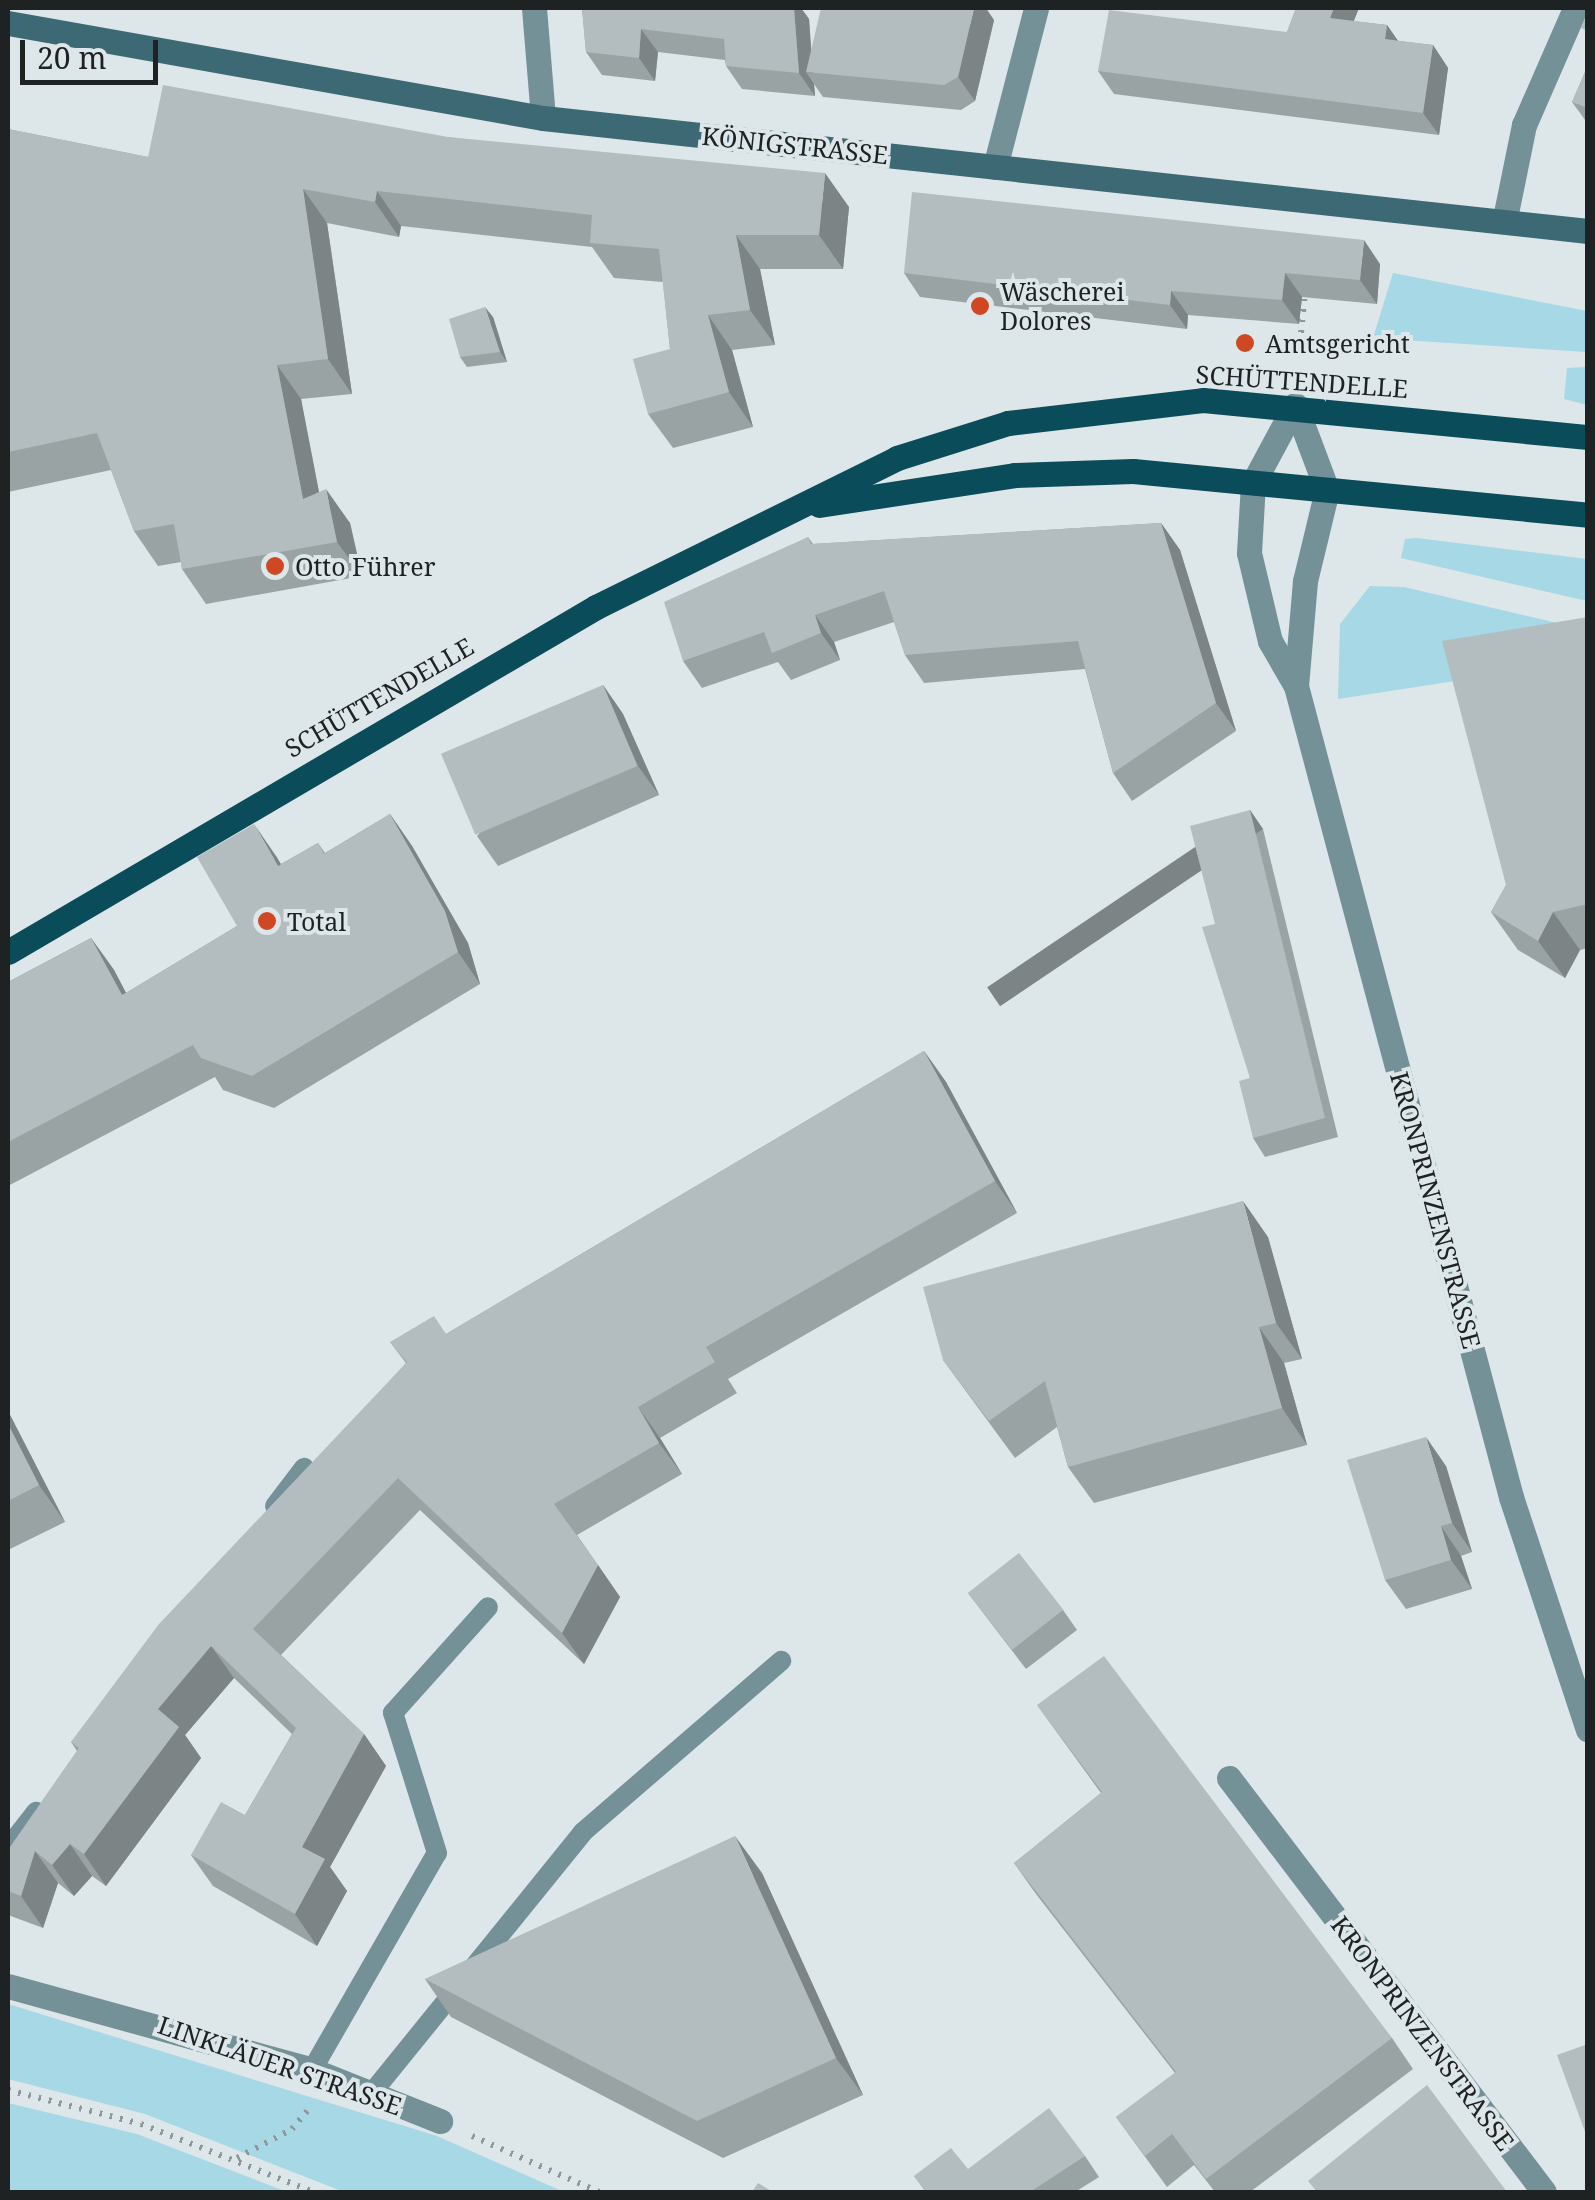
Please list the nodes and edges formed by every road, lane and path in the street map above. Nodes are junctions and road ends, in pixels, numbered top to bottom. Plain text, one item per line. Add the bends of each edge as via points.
1 (534, 8) edge
2 (1036, 8) edge
3 (1575, 8) edge
4 (8, 24) edge
5 (543, 118) junction
6 (995, 166) junction
7 (1505, 218) junction
8 (1588, 231) edge
9 (1307, 272) edge
10 (1300, 343) dead end
11 (1295, 406) junction
12 (1588, 437) edge
13 (1253, 483) junction
14 (1326, 490) junction
15 (790, 510) junction
16 (1588, 516) edge
17 (1296, 686) junction
18 (8, 952) edge
19 (304, 1468) edge
20 (257, 1529) edge
21 (488, 1607) dead end
22 (781, 1661) dead end
23 (1588, 1730) edge
24 (1229, 1778) dead end
25 (55, 1788) edge
26 (8, 1848) edge
27 (8, 1986) edge
28 (312, 2070) junction
29 (8, 2090) edge
30 (371, 2094) junction
31 (440, 2122) joint
32 (236, 2159) junction
33 (314, 2192) edge
34 (598, 2192) edge
35 (1544, 2192) edge

1 - 5 street
2 - 6 street
3 - 7 street via 1524,125
4 - 5 main road, KÖNIGSTRASSE
5 - 6 main road, KÖNIGSTRASSE
6 - 7 main road, KÖNIGSTRASSE
7 - 8 main road, KÖNIGSTRASSE
9 - 10 path
11 - 12 main road, SCHÜTTENDELLE
11 - 13 street, KRONPRINZENSTRASSE
11 - 14 street
11 - 15 main road, SCHÜTTENDELLE via 1203,400 1008,423 897,458
13 - 14 main road, SCHÜTTENDELLE
13 - 15 main road, SCHÜTTENDELLE via 1133,471 1015,475
13 - 17 street, KRONPRINZENSTRASSE via 1249,553 1270,640
14 - 16 main road, SCHÜTTENDELLE
14 - 17 street, KRONPRINZENSTRASSE via 1301,609
15 - 18 main road, SCHÜTTENDELLE via 596,607
17 - 23 street, KRONPRINZENSTRASSE via 1511,1496
19 - 20 lane
21 - 28 lane via 393,1712 437,1853
22 - 30 lane via 584,1832
24 - 35 street, KRONPRINZENSTRASSE
25 - 26 lane
27 - 28 street, LINKLÄUER STRASSE
28 - 30 street, LINKLÄUER STRASSE
28 - 32 path via 312,2104 292,2129
29 - 32 path
30 - 31 street, LINKLÄUER STRASSE
31 - 34 path
32 - 33 path

